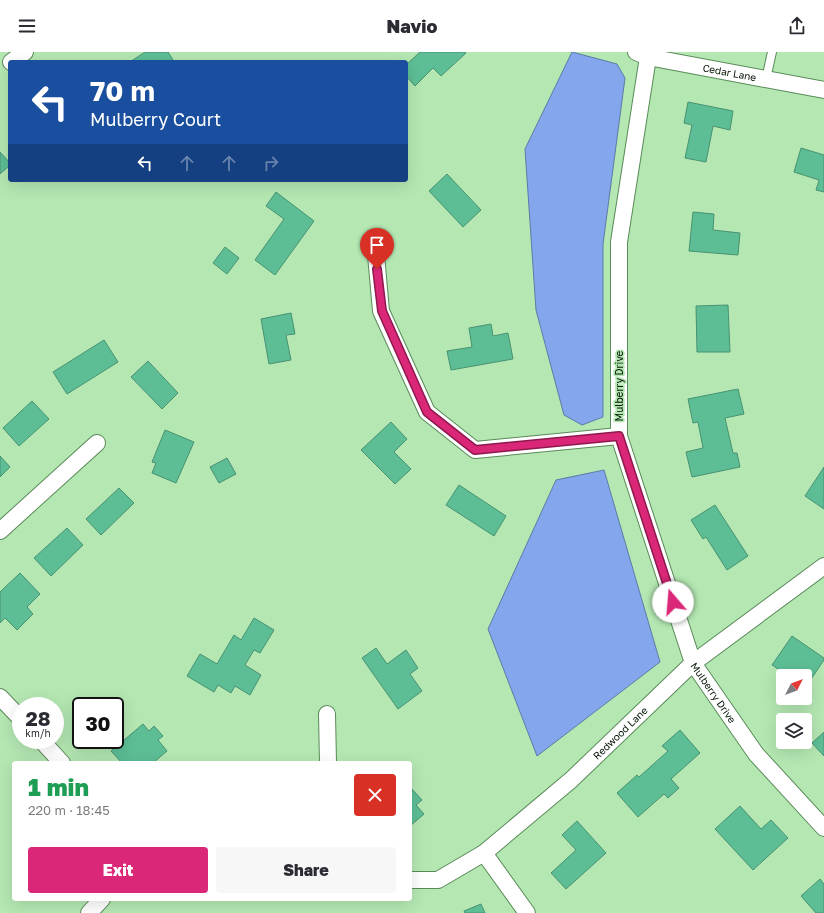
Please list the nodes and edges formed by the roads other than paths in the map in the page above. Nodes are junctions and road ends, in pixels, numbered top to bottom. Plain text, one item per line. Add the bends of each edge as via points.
1 (26, 52) edge
2 (772, 52) edge
3 (642, 54) edge
4 (14, 60) edge
5 (766, 79) junction
6 (824, 90) edge
7 (376, 256) dead end
8 (619, 436) junction
9 (97, 443) dead end
10 (0, 531) edge
11 (824, 566) edge
12 (693, 663) junction
13 (0, 697) edge
14 (12, 710) edge
15 (327, 714) dead end
16 (49, 749) edge
17 (60, 761) edge
18 (328, 761) edge
19 (824, 828) edge
20 (484, 853) junction
21 (412, 880) edge
22 (100, 901) edge
23 (89, 913) edge
24 (527, 913) edge

1 - 4 street
2 - 5 lane
3 - 5 street, Cedar Lane
3 - 8 street, Mulberry Drive via 619,242
5 - 6 street, Cedar Lane
7 - 8 street via 382,311 427,412 475,450
8 - 12 street, Mulberry Drive
9 - 10 street
11 - 12 street, Redwood Lane
12 - 19 street, Mulberry Drive via 756,754
12 - 20 street, Redwood Lane via 571,780
13 - 14 street
15 - 18 street
16 - 17 street
20 - 21 street, Redwood Lane via 438,880
20 - 24 street
22 - 23 street

